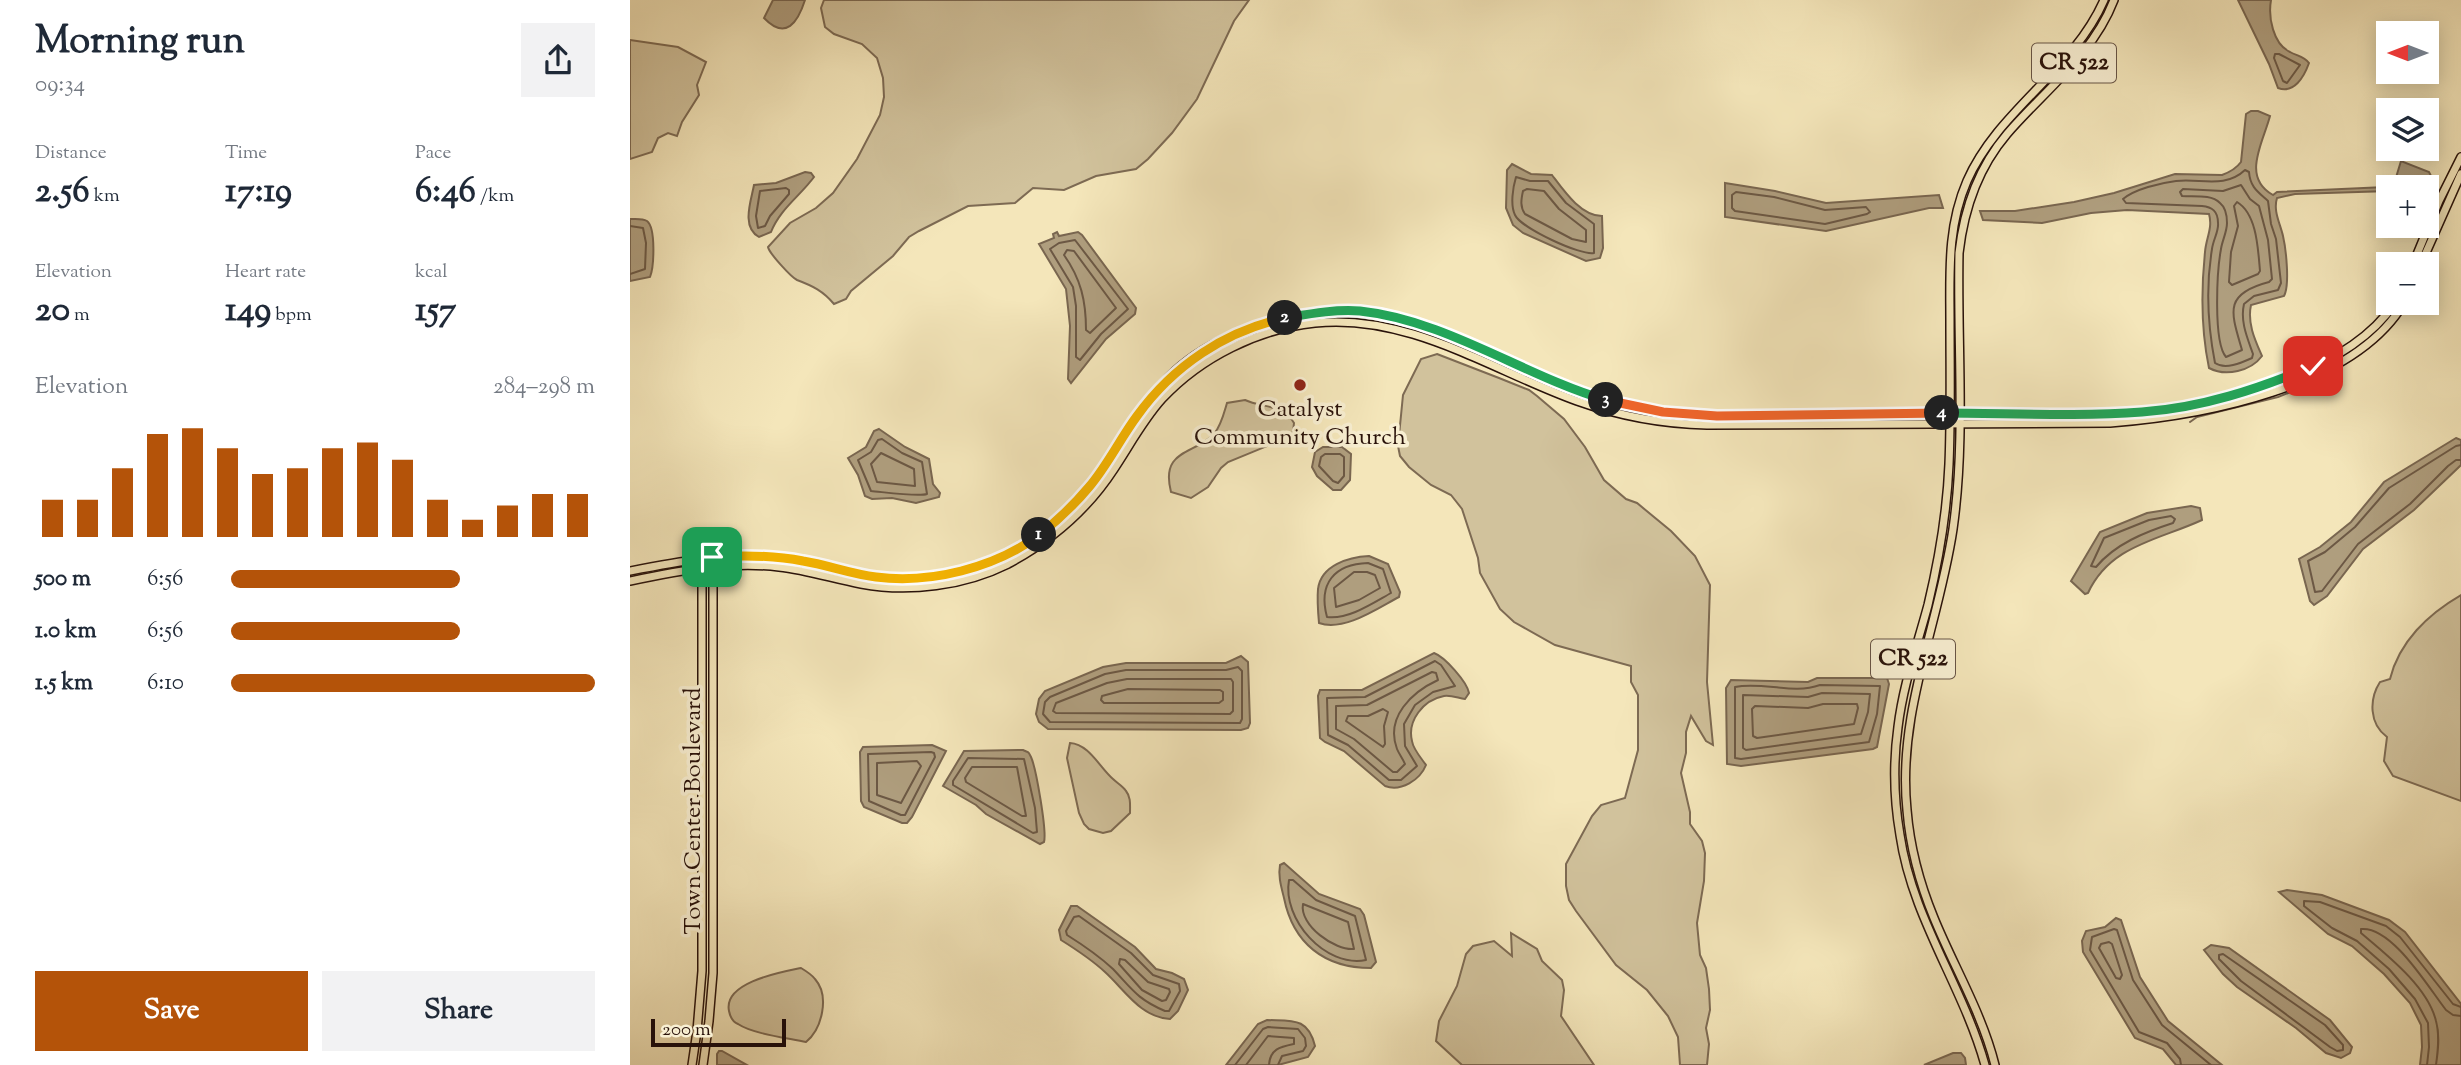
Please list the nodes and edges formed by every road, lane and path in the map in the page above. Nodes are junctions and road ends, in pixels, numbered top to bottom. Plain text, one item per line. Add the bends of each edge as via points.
1 (2104, 0) edge
2 (2114, 0) edge
3 (2461, 157) edge
4 (2461, 174) edge
5 (1967, 181) junction
6 (1962, 228) junction
7 (2418, 252) edge
8 (2426, 252) edge
9 (2385, 315) edge
10 (2395, 315) edge
11 (1950, 413) junction
12 (1959, 413) junction
13 (1717, 421) junction
14 (1950, 424) junction
15 (1960, 424) junction
16 (712, 557) junction
17 (702, 559) junction
18 (713, 568) junction
19 (702, 569) junction
20 (630, 571) edge
21 (630, 581) edge
22 (1939, 956) junction
23 (1955, 965) junction
24 (1948, 973) junction
25 (1964, 984) junction
26 (692, 1065) edge
27 (703, 1065) edge
28 (1985, 1065) edge
29 (1995, 1065) edge

1 - 5 main road, CR 522 via 2077,46 1996,133
2 - 6 main road, CR 522 via 2083,54 1989,159
3 - 7 main road
4 - 8 main road
5 - 6 main road
5 - 11 main road, CR 522 via 1951,238
6 - 12 main road, CR 522
9 - 12 main road via 2343,351 2284,378 2215,400 2143,412
10 - 15 main road via 2382,332 2346,359 2286,386 2218,408 2110,424
11 - 12 main road
11 - 13 main road
11 - 14 main road, CR 522
12 - 15 main road, CR 522
13 - 14 main road
13 - 16 main road via 1597,398 1407,320 1356,311 1311,313 1273,321 1224,340 1176,370 1137,415 1069,510 1032,540 995,559 944,574 899,578 778,557
13 - 18 main road via 1657,421 1595,407 1406,332 1365,324 1313,323 1251,339 1184,379 1145,421 1076,517 1008,564 980,576 945,584 884,587 779,566
14 - 15 main road
14 - 22 main road, CR 522 via 1939,549 1905,687 1895,750 1896,811 1904,859
15 - 23 main road, CR 522 via 1949,556 1915,689 1905,769 1914,856
16 - 17 main road
16 - 18 main road, Town Center Boulevard
17 - 19 main road, Town Center Boulevard
17 - 20 main road
18 - 19 main road
18 - 27 main road, Town Center Boulevard via 713,973
19 - 21 main road
19 - 26 main road, Town Center Boulevard via 702,971
22 - 23 main road
22 - 24 main road, CR 522
23 - 25 main road, CR 522
24 - 25 main road
24 - 28 main road, CR 522
25 - 29 main road, CR 522

